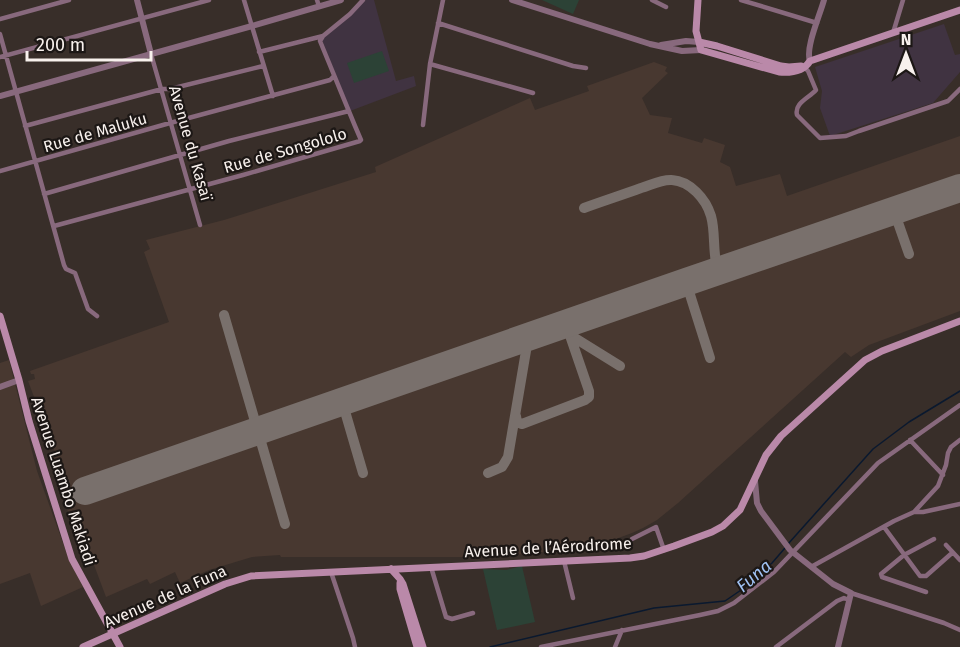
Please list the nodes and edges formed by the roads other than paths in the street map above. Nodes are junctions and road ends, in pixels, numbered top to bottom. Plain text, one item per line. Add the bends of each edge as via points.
1 (69, 0) edge
2 (137, 0) edge
3 (208, 0) edge
4 (244, 0) edge
5 (341, 0) edge
6 (363, 0) edge
7 (443, 0) edge
8 (512, 0) edge
9 (652, 0) edge
10 (698, 0) edge
11 (741, 0) edge
12 (824, 0) edge
13 (903, 0) edge
14 (318, 3) edge
15 (666, 7) dead end
16 (960, 10) edge
17 (142, 18) junction
18 (0, 19) edge
19 (817, 22) junction
20 (438, 23) junction
21 (252, 27) junction
22 (893, 33) junction
23 (0, 34) edge
24 (323, 36) junction
25 (700, 46) junction
26 (259, 52) junction
27 (151, 54) junction
28 (6, 55) junction
29 (0, 57) edge
30 (430, 64) junction
31 (807, 65) junction
32 (263, 66) junction
33 (586, 68) dead end
34 (334, 76) junction
35 (162, 89) junction
36 (960, 89) edge
37 (16, 91) junction
38 (532, 93) dead end
39 (0, 96) edge
40 (273, 96) junction
41 (349, 111) junction
42 (170, 123) junction
43 (423, 125) dead end
44 (25, 126) junction
45 (180, 155) junction
46 (35, 162) junction
47 (0, 171) edge
48 (190, 189) junction
49 (44, 194) junction
50 (200, 225) dead end
51 (54, 226) junction
52 (0, 316) edge
53 (97, 316) dead end
54 (960, 321) edge
55 (19, 380) junction
56 (0, 387) edge
57 (960, 405) edge
58 (910, 440) junction
59 (960, 441) edge
60 (943, 475) junction
61 (755, 482) junction
62 (960, 504) edge
63 (914, 512) junction
64 (884, 527) junction
65 (632, 539) dead end
66 (934, 539) dead end
67 (946, 545) dead end
68 (664, 550) junction
69 (792, 551) junction
70 (952, 553) junction
71 (904, 555) junction
72 (960, 560) edge
73 (564, 561) junction
74 (431, 567) junction
75 (811, 567) junction
76 (407, 568) junction
77 (387, 569) junction
78 (331, 571) junction
79 (401, 583) junction
80 (926, 592) dead end
81 (850, 596) junction
82 (573, 598) dead end
83 (473, 613) dead end
84 (622, 630) junction
85 (960, 630) edge
86 (112, 634) junction
87 (83, 647) edge
88 (120, 647) edge
89 (355, 647) edge
90 (417, 647) edge
91 (423, 647) edge
92 (541, 647) edge
93 (615, 647) edge
94 (777, 647) edge
95 (838, 647) edge

1 - 18 street
2 - 17 street, Avenue du Kasaï
3 - 17 street
4 - 21 street
5 - 14 street
6 - 24 street
7 - 20 street
8 - 25 street via 657,46 687,41
9 - 15 street
10 - 25 main road via 696,31
11 - 19 street
12 - 19 street
13 - 22 street
14 - 21 street
16 - 22 main road
17 - 27 street, Avenue du Kasaï
17 - 28 street
19 - 31 street
20 - 30 street
20 - 33 street
21 - 26 street
21 - 27 street
22 - 31 main road
23 - 28 street
24 - 26 street
24 - 34 street, Rue de Songololo via 321,45
25 - 31 main road via 726,49 781,66
26 - 32 street
27 - 35 street, Avenue du Kasaï
27 - 37 street
28 - 29 street
28 - 37 street
30 - 38 street
30 - 43 street
31 - 36 street via 816,90 796,111 820,138 851,135 948,101
32 - 35 street
32 - 40 street
34 - 40 street, Rue de Maluku
34 - 41 street, Rue de Songololo
35 - 42 street, Avenue du Kasaï
35 - 44 street
37 - 39 street
37 - 44 street
40 - 42 street, Rue de Maluku
41 - 45 street
41 - 48 street, Rue de Songololo via 360,141
42 - 45 street, Avenue du Kasaï
42 - 46 street, Rue de Maluku
44 - 46 street
45 - 48 street, Avenue du Kasaï
45 - 49 street
46 - 47 street, Rue de Maluku
46 - 49 street
48 - 50 street, Avenue du Kasaï
48 - 51 street, Rue de Songololo
49 - 51 street
51 - 53 street via 66,269 75,273 88,309
52 - 55 main road, Avenue Luambo Makiadi
54 - 61 main road, Avenue de l’Aérodrome via 865,360 781,436 766,455
55 - 56 street
55 - 86 main road, Avenue Luambo Makiadi via 72,559
57 - 58 street
58 - 60 street
58 - 69 street via 878,463
59 - 60 street via 951,447
60 - 63 street
61 - 68 main road, Avenue de l’Aérodrome via 740,510 723,526
61 - 69 street via 761,511
62 - 63 street
63 - 64 street
64 - 71 street
64 - 75 street
65 - 68 street via 656,526
66 - 71 street
67 - 70 street
68 - 73 main road, Avenue de l’Aérodrome via 630,558
69 - 75 street
69 - 84 street via 774,572 727,607
70 - 71 street via 924,576
70 - 72 street
71 - 80 street via 882,577
73 - 74 main road, Avenue de l’Aérodrome
73 - 82 street
74 - 76 main road, Avenue de l’Aérodrome
74 - 83 street via 447,617
75 - 81 street
76 - 77 main road, Avenue de la Funa
76 - 79 main road
77 - 78 main road, Avenue de la Funa
77 - 79 main road
78 - 86 main road, Avenue de la Funa via 238,579
78 - 89 street
79 - 90 main road
79 - 91 main road
81 - 85 street
81 - 94 street via 837,601
81 - 95 street
84 - 92 street
84 - 93 street
86 - 87 main road, Avenue de la Funa
86 - 88 main road, Avenue Luambo Makiadi

